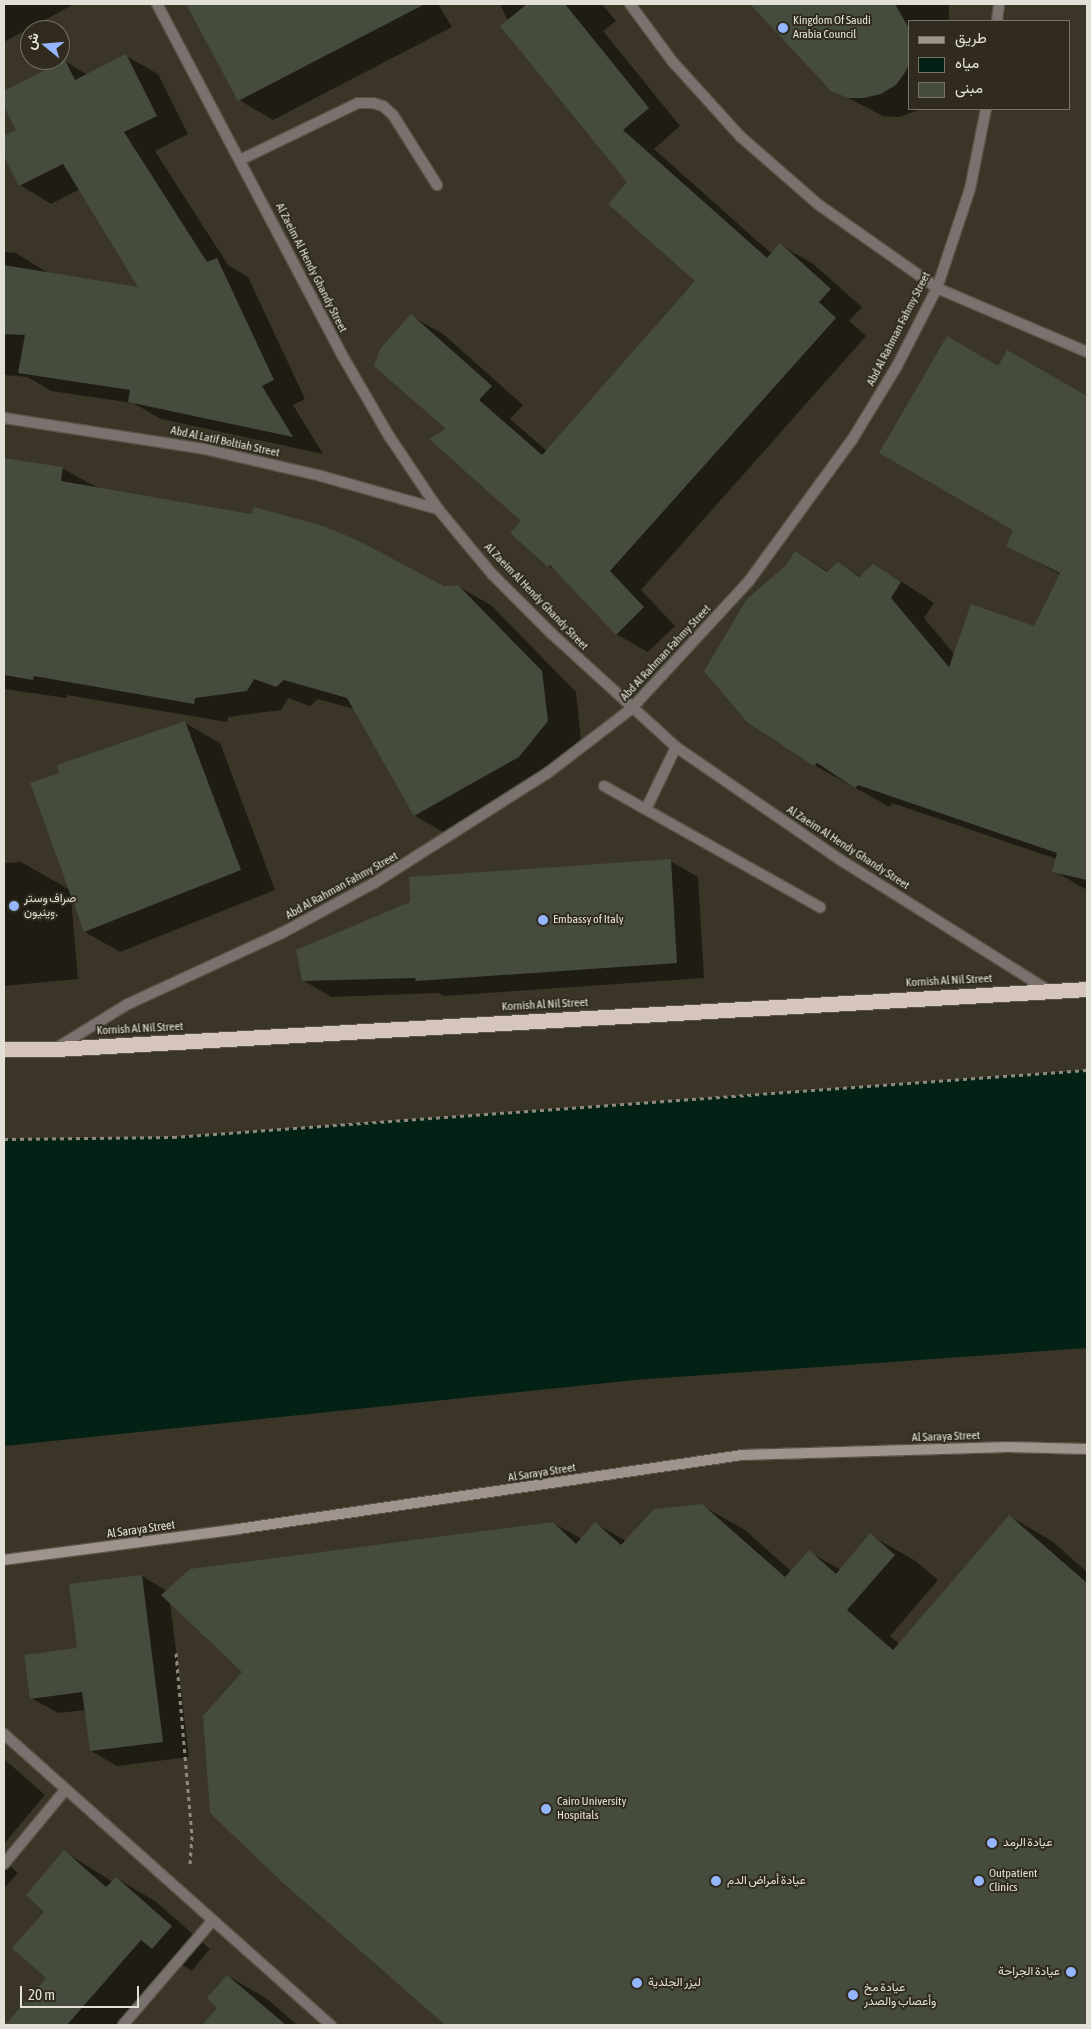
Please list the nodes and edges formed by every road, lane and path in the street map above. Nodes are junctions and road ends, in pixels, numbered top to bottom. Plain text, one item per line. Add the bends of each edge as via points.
1 (157, 4) edge
2 (630, 4) edge
3 (999, 4) edge
4 (997, 20) edge
5 (986, 110) edge
6 (240, 160) junction
7 (437, 185) dead end
8 (937, 288) junction
9 (1087, 352) edge
10 (4, 418) edge
11 (438, 509) junction
12 (632, 709) junction
13 (676, 747) junction
14 (604, 786) dead end
15 (646, 809) junction
16 (820, 907) dead end
17 (1087, 989) edge
18 (1048, 990) junction
19 (4, 1049) edge
20 (56, 1049) junction
21 (1087, 1070) edge
22 (4, 1139) edge
23 (1087, 1449) edge
24 (4, 1560) edge
25 (176, 1653) dead end
26 (4, 1734) edge
27 (66, 1790) junction
28 (4, 1864) edge
29 (184, 1894) junction
30 (213, 1920) junction
31 (123, 2025) edge
32 (331, 2025) edge

1 - 6 street, Al Zaeim Al Hendy Ghandy Street
2 - 8 street via 672,60 741,137 827,211
3 - 4 street
5 - 8 street, Abd Al Rahman Fahmy Street via 970,189
6 - 7 street via 358,103 373,103 383,106 393,115
6 - 11 street, Al Zaeim Al Hendy Ghandy Street via 342,355 389,436
8 - 9 street
8 - 12 street, Abd Al Rahman Fahmy Street via 887,382 802,512 743,588
10 - 11 street, Abd Al Latif Boltiah Street via 204,448
11 - 12 street, Al Zaeim Al Hendy Ghandy Street via 492,574
12 - 13 street, Al Zaeim Al Hendy Ghandy Street
12 - 20 street, Abd Al Rahman Fahmy Street via 541,777 374,884 282,933 128,1004
13 - 15 street
13 - 18 street, Al Zaeim Al Hendy Ghandy Street via 842,861
14 - 15 street
15 - 16 street
17 - 18 highway, Kornish Al Nil Street
18 - 20 highway, Kornish Al Nil Street
19 - 20 highway, Kornish Al Nil Street
21 - 22 path via 173,1137
23 - 24 main road, Al Saraya Street via 1008,1447 742,1455 307,1520
25 - 29 path via 192,1836
26 - 27 street
27 - 28 street
27 - 29 street
29 - 30 street
30 - 31 street
30 - 32 street

